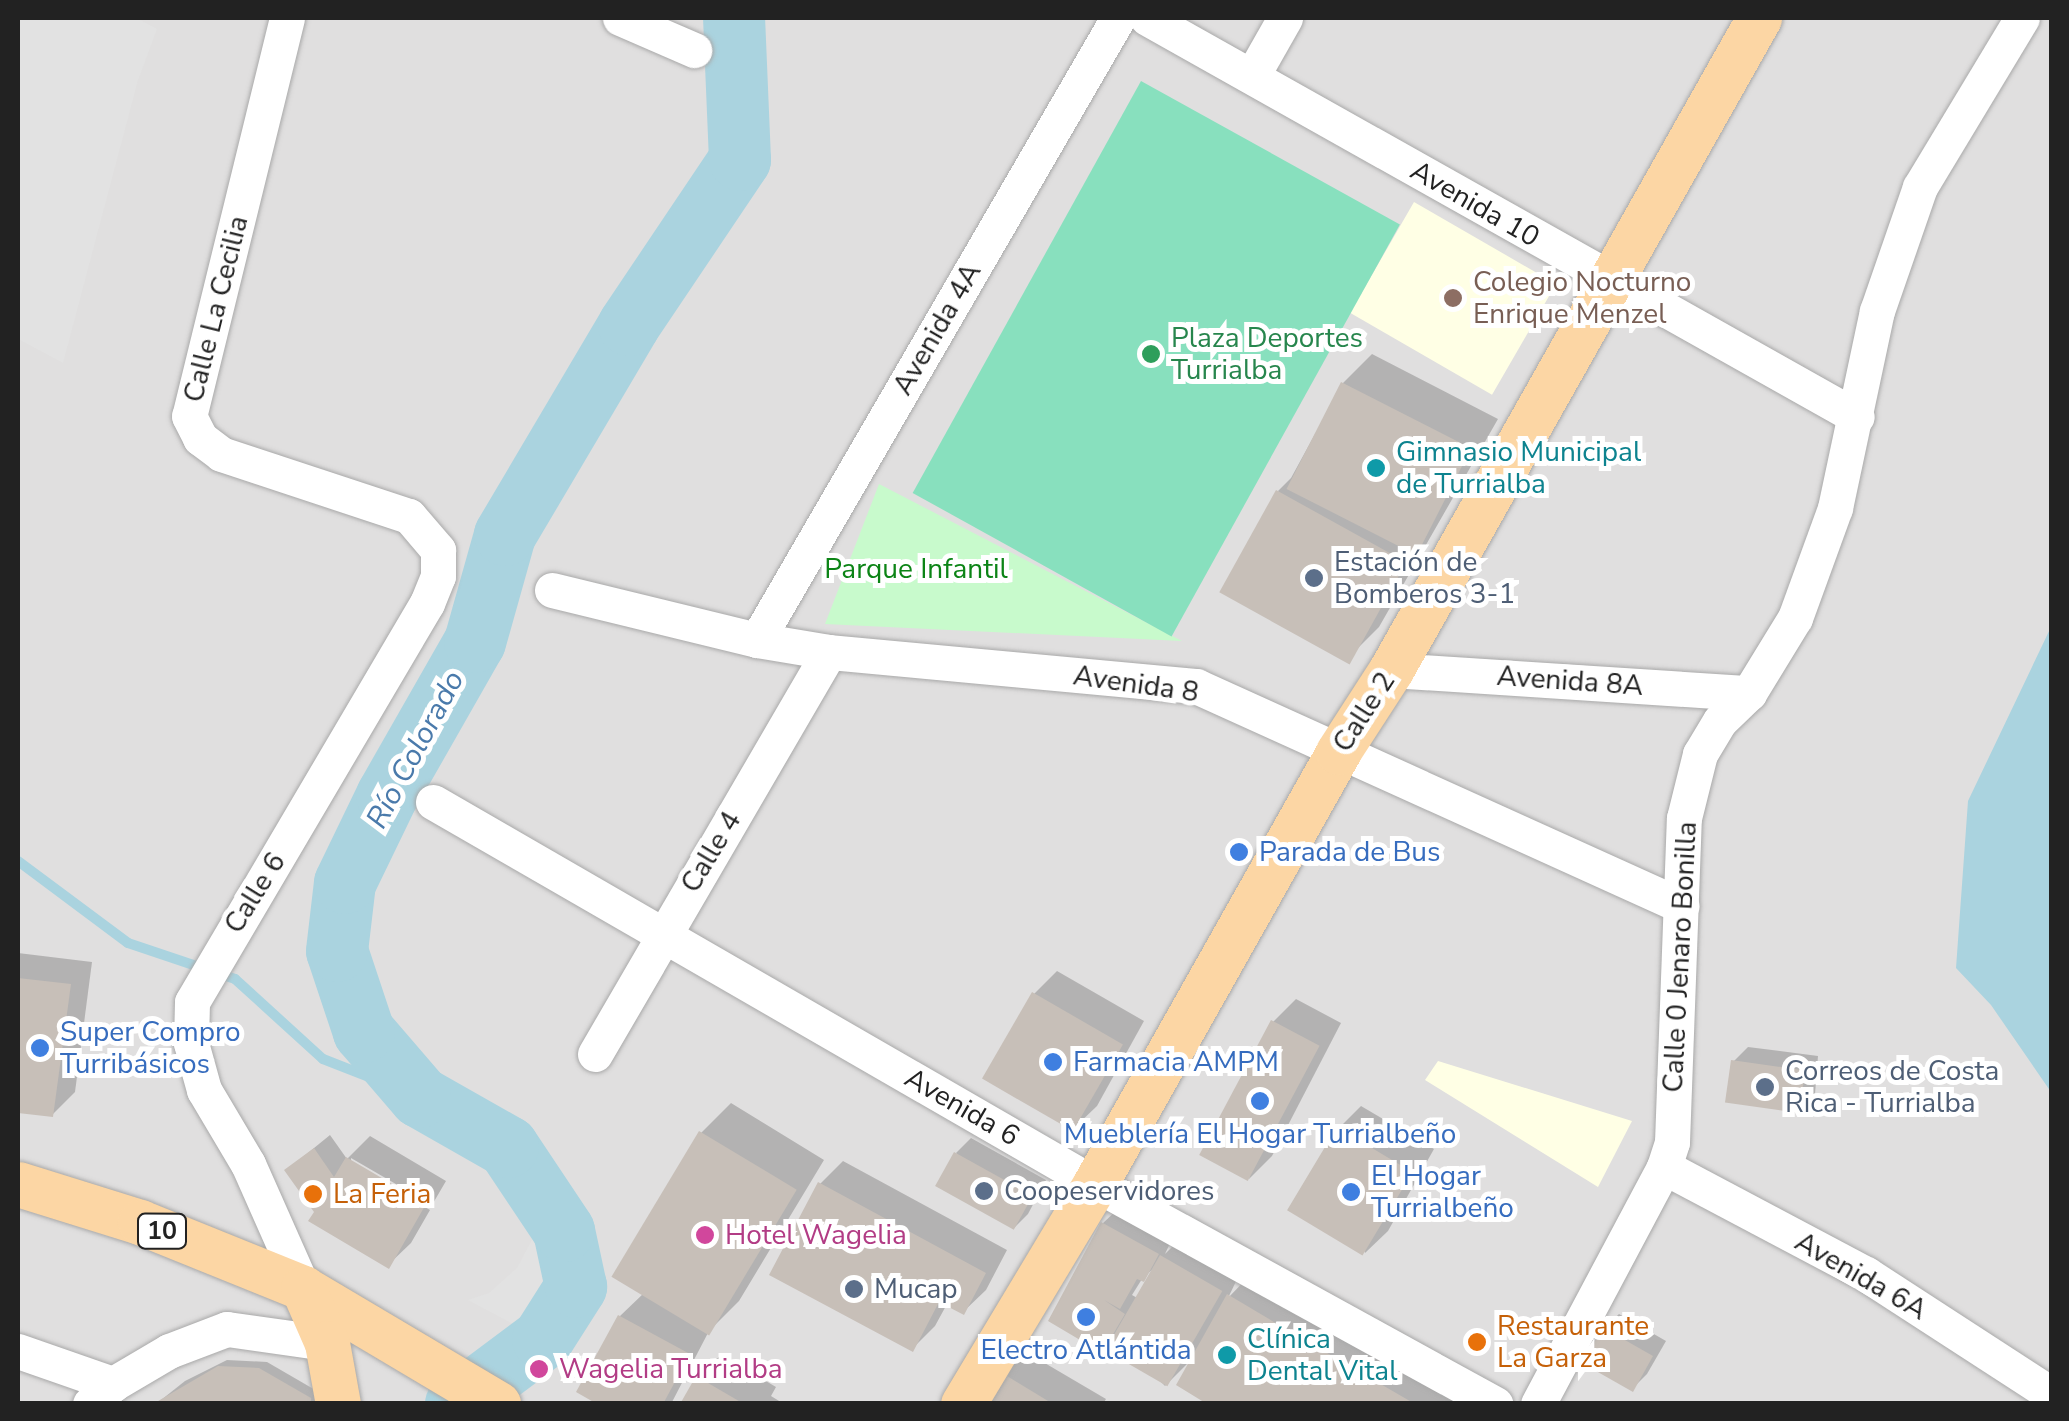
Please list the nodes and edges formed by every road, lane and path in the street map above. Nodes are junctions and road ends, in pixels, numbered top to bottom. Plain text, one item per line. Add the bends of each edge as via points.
1 (287, 18) edge
2 (620, 18) edge
3 (1118, 18) edge
4 (1148, 18) edge
5 (1284, 18) edge
6 (1759, 18) edge
7 (2022, 18) edge
8 (694, 50) dead end
9 (1252, 76) junction
10 (1612, 282) junction
11 (1857, 416) junction
12 (409, 516) joint
13 (552, 590) dead end
14 (757, 640) junction
15 (829, 652) junction
16 (1392, 670) junction
17 (1749, 692) junction
18 (1338, 752) junction
19 (434, 802) dead end
20 (1682, 906) junction
21 (662, 933) junction
22 (595, 1054) dead end
23 (1664, 1167) junction
24 (18, 1184) edge
25 (1095, 1184) junction
26 (303, 1288) junction
27 (327, 1343) junction
28 (18, 1352) edge
29 (102, 1394) edge
30 (2052, 1395) edge
31 (490, 1399) edge
32 (338, 1404) edge
33 (962, 1404) edge
34 (1495, 1404) edge
35 (1538, 1404) edge

1 - 12 street, Calle La Cecilia via 189,416 200,438 221,454
2 - 8 street
3 - 14 street, Avenida 4A
4 - 9 street, Avenida 10
5 - 9 street
6 - 10 main road, Calle 2
7 - 11 street, Calle 0 Jenaro Bonilla via 1920,187 1877,311
9 - 10 street, Avenida 10
10 - 11 street, Avenida 10
10 - 16 main road, Calle 2
11 - 17 street, Calle 0 Jenaro Bonilla via 1835,508 1795,618
12 - 26 street, Calle 6 via 438,550 438,576 427,603 192,1002 191,1043 204,1090 248,1164
13 - 14 street, Avenida 8
14 - 15 street, Avenida 8
15 - 18 street, Avenida 8 via 1196,686
15 - 21 street, Calle 4
16 - 17 street, Avenida 8A
16 - 18 main road, Calle 2
17 - 20 street, Calle 0 Jenaro Bonilla via 1700,754 1684,818
18 - 20 street, Avenida 8
18 - 25 main road, Calle 2
19 - 21 street, Avenida 6
20 - 23 street, Calle 0 Jenaro Bonilla via 1672,1142
21 - 22 street, Calle 4
21 - 25 street, Avenida 6
23 - 30 street, Avenida 6A via 1866,1274
23 - 35 street, Calle 0 Jenaro Bonilla
24 - 26 main road, 10 via 140,1222
25 - 33 main road, Calle 2
25 - 34 street, Avenida 6
26 - 27 main road
26 - 31 main road, 10
27 - 29 street via 227,1329 169,1351
27 - 32 main road
28 - 29 street

